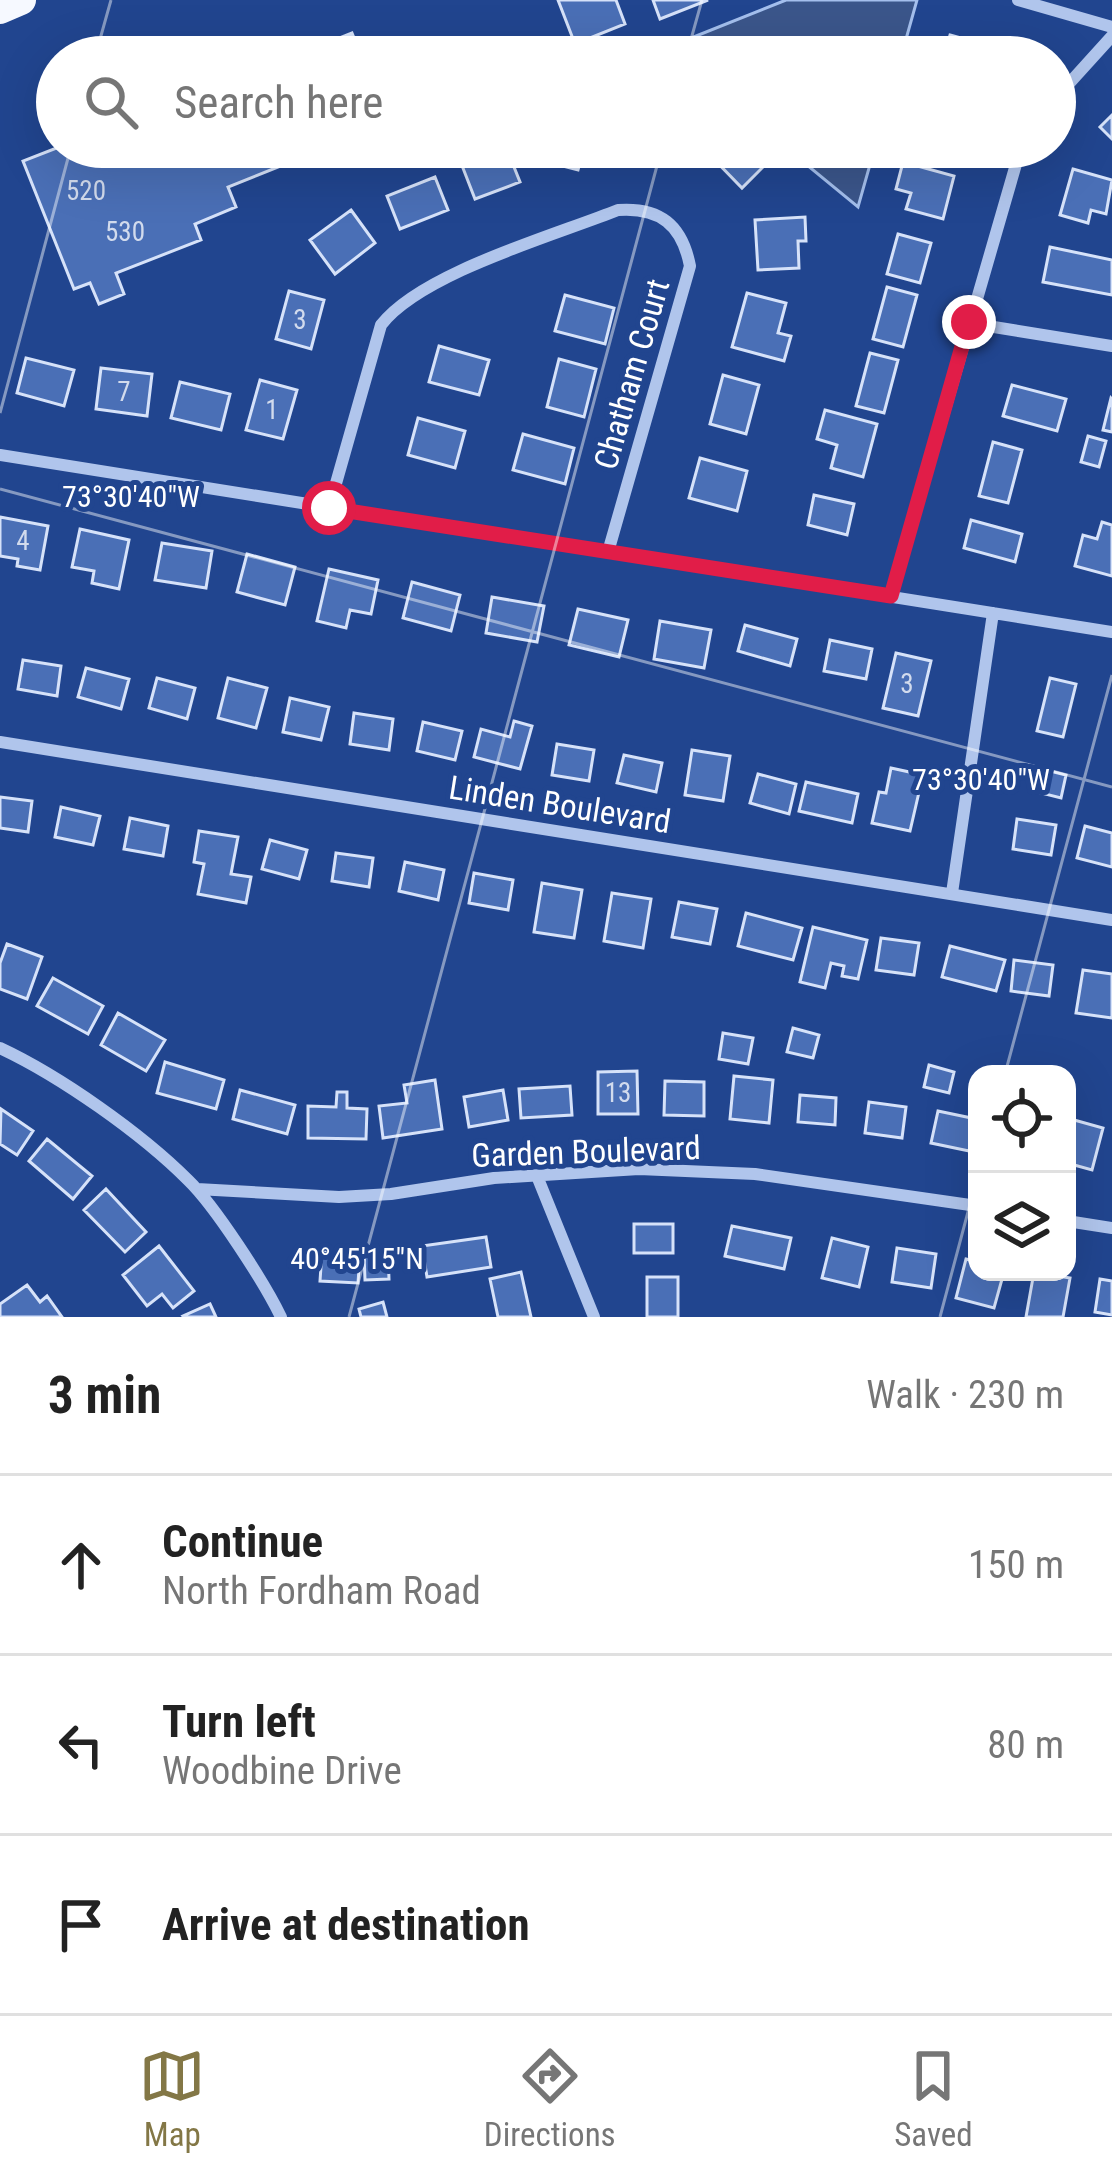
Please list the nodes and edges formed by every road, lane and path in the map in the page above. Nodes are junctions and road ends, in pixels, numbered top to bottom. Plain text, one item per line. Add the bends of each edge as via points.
1 (21, 0) edge
2 (1018, 0) edge
3 (0, 9) edge
4 (1112, 31) edge
5 (1076, 74) edge
6 (1015, 168) edge
7 (969, 322) junction
8 (1112, 346) edge
9 (0, 455) edge
10 (329, 508) junction
11 (608, 553) junction
12 (891, 596) junction
13 (993, 613) junction
14 (1112, 632) edge
15 (0, 742) edge
16 (952, 893) junction
17 (1112, 920) edge
18 (0, 1048) edge
19 (537, 1176) junction
20 (197, 1189) junction
21 (968, 1205) edge
22 (1076, 1222) edge
23 (1112, 1228) edge
24 (281, 1317) edge
25 (594, 1317) edge

1 - 3 main road
2 - 4 street
4 - 5 street
6 - 7 street
7 - 8 street
7 - 12 street
9 - 10 street
10 - 11 street
10 - 11 street, Chatham Court via 381,326 396,306 440,280 618,210 642,209 677,229 690,266
11 - 12 street
12 - 13 street
13 - 14 street
13 - 16 street
15 - 16 street, Linden Boulevard
16 - 17 street, Linden Boulevard
18 - 20 street via 89,1101
19 - 20 street, Garden Boulevard via 339,1197
19 - 21 street, Garden Boulevard via 639,1169 754,1174
19 - 25 street
20 - 24 street
22 - 23 street

